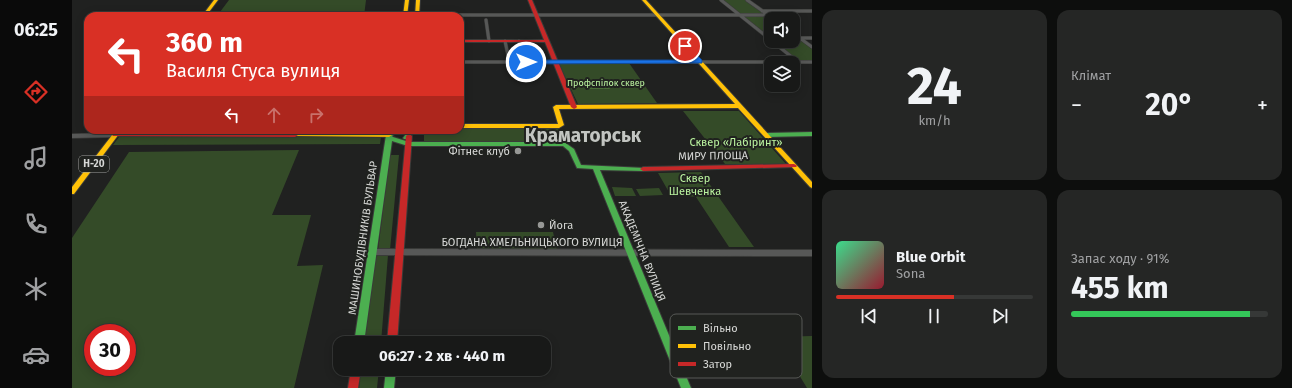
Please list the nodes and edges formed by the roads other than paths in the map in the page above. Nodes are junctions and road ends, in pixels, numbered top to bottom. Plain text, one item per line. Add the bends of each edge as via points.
1 (216, 0) edge
2 (407, 0) edge
3 (418, 0) edge
4 (530, 0) edge
5 (644, 0) edge
6 (721, 0) edge
7 (747, 0) edge
8 (762, 11) joint
9 (812, 11) edge
10 (207, 12) edge
11 (405, 12) edge
12 (417, 12) edge
13 (464, 15) edge
14 (537, 15) junction
15 (657, 15) junction
16 (739, 15) junction
17 (764, 15) edge
18 (486, 20) dead end
19 (764, 35) edge
20 (800, 38) joint
21 (812, 38) edge
22 (464, 41) edge
23 (490, 41) junction
24 (505, 41) junction
25 (519, 41) junction
26 (547, 41) junction
27 (812, 47) edge
28 (780, 48) edge
29 (790, 56) edge
30 (464, 62) edge
31 (555, 62) junction
32 (700, 62) junction
33 (764, 62) edge
34 (800, 62) edge
35 (812, 62) edge
36 (740, 106) junction
37 (574, 107) junction
38 (464, 126) edge
39 (102, 134) edge
40 (116, 134) edge
41 (392, 134) edge
42 (393, 134) edge
43 (393, 134) edge
44 (408, 134) edge
45 (409, 134) edge
46 (812, 134) edge
47 (766, 135) junction
48 (72, 136) edge
49 (408, 144) junction
50 (794, 166) junction
51 (596, 168) junction
52 (812, 186) edge
53 (72, 192) edge
54 (372, 252) junction
55 (399, 252) junction
56 (630, 253) junction
57 (812, 253) edge
58 (360, 336) edge
59 (393, 336) edge
60 (670, 349) edge
61 (355, 376) edge
62 (390, 376) edge
63 (682, 378) edge
64 (353, 388) edge
65 (389, 388) edge
66 (686, 388) edge

1 - 10 street
2 - 11 street
3 - 12 street
4 - 14 street
5 - 15 street
6 - 16 street
7 - 8 street
8 - 9 street
13 - 14 street
14 - 15 street
14 - 26 street
15 - 16 street
15 - 32 street
16 - 17 street
16 - 19 street
18 - 23 street
20 - 21 street
20 - 27 street
22 - 23 street
23 - 24 street
24 - 25 street
24 - 25 street via 508,55 533,56 531,48 521,48
25 - 26 street
26 - 31 street
28 - 29 street
30 - 31 street
31 - 32 street
31 - 37 street
32 - 33 street
32 - 36 street
34 - 35 street
36 - 37 street
36 - 47 street
37 - 38 street via 556,107 561,125 559,126
39 - 48 street
40 - 53 street, Н-20
41 - 54 street, МАШИНОБУДІВНИКІВ БУЛЬВАР
42 - 44 street via 402,140
43 - 49 street
45 - 49 street
46 - 47 street
47 - 50 street
49 - 51 street, МИРУ ПЛОЩА via 564,144 572,150 579,167
49 - 55 street
50 - 51 street, МИРУ ПЛОЩА
50 - 52 street
51 - 56 street, АКАДЕМІЧНА ВУЛИЦЯ
54 - 55 street, БОГДАНА ХМЕЛЬНИЦЬКОГО ВУЛИЦЯ
54 - 58 street, МАШИНОБУДІВНИКІВ БУЛЬВАР
55 - 56 street, БОГДАНА ХМЕЛЬНИЦЬКОГО ВУЛИЦЯ
55 - 59 street
56 - 57 street, БОГДАНА ХМЕЛЬНИЦЬКОГО ВУЛИЦЯ
56 - 60 street, АКАДЕМІЧНА ВУЛИЦЯ
61 - 64 street
62 - 65 street
63 - 66 street, АКАДЕМІЧНА ВУЛИЦЯ

